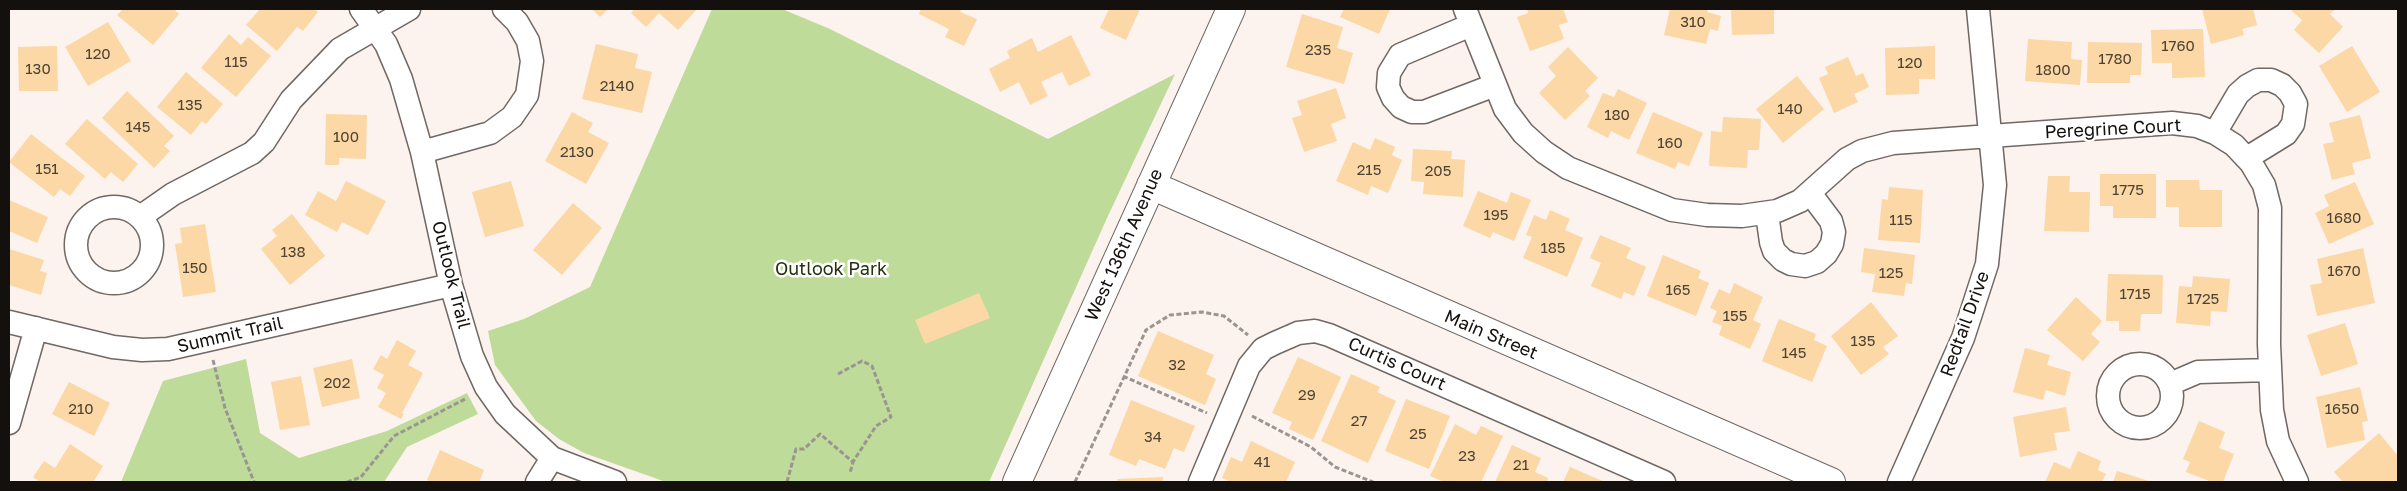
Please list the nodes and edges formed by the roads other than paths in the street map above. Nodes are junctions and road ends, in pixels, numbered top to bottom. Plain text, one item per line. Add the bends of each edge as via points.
1 (361, 9) edge
2 (409, 9) edge
3 (504, 9) edge
4 (1231, 9) edge
5 (1978, 9) edge
6 (1468, 17) edge
7 (375, 27) junction
8 (1495, 85) junction
9 (2215, 133) junction
10 (1991, 136) junction
11 (422, 152) junction
12 (2247, 158) junction
13 (1151, 185) junction
14 (1810, 193) junction
15 (1766, 214) junction
16 (140, 217) dead end
17 (451, 285) junction
18 (9, 322) edge
19 (36, 328) junction
20 (2270, 370) junction
21 (2170, 384) dead end
22 (9, 423) edge
23 (552, 458) junction
24 (537, 482) edge
25 (615, 482) edge
26 (1017, 482) edge
27 (1200, 482) edge
28 (1664, 482) edge
29 (1831, 482) edge
30 (1899, 482) edge
31 (2297, 482) edge

1 - 7 street, Outlook Trail
2 - 7 street
3 - 11 street via 518,22 532,61 530,84 522,102 512,117 490,133
4 - 13 main road, West 136th Avenue
5 - 10 street, Redtail Drive
6 - 8 street
6 - 8 street via 1400,56 1389,73 1390,93 1402,107 1412,112 1424,112
7 - 11 street, Outlook Trail via 401,79
7 - 16 street via 340,49 291,100 264,142 258,161 173,194
8 - 15 street via 1505,110 1523,133 1568,168 1672,210 1707,215
9 - 10 street, Peregrine Court via 2197,126 2172,123
9 - 12 street, Peregrine Court
9 - 12 street via 2238,94 2247,86 2264,80 2282,85 2296,104 2293,124 2286,134
10 - 14 street, Peregrine Court via 1873,147 1847,159
10 - 30 street, Redtail Drive via 1995,185 1987,264 1963,338
11 - 17 street, Outlook Trail
12 - 20 street, Peregrine Court via 2264,185 2270,208
13 - 26 main road, West 136th Avenue
13 - 29 main road, Main Street
14 - 15 street via 1800,201
14 - 15 street via 1831,220 1834,232 1832,244 1817,262 1805,266 1783,260 1774,251
17 - 19 street, Summit Trail via 168,349 113,347
17 - 23 street, Outlook Trail via 472,356 486,387 505,414
18 - 19 street, Summit Trail
19 - 22 street
20 - 21 street via 2198,372
20 - 31 street, Peregrine Court via 2278,441
23 - 24 street
23 - 25 street, Outlook Trail
27 - 28 street, Curtis Court via 1249,366 1263,349 1298,333 1315,331

